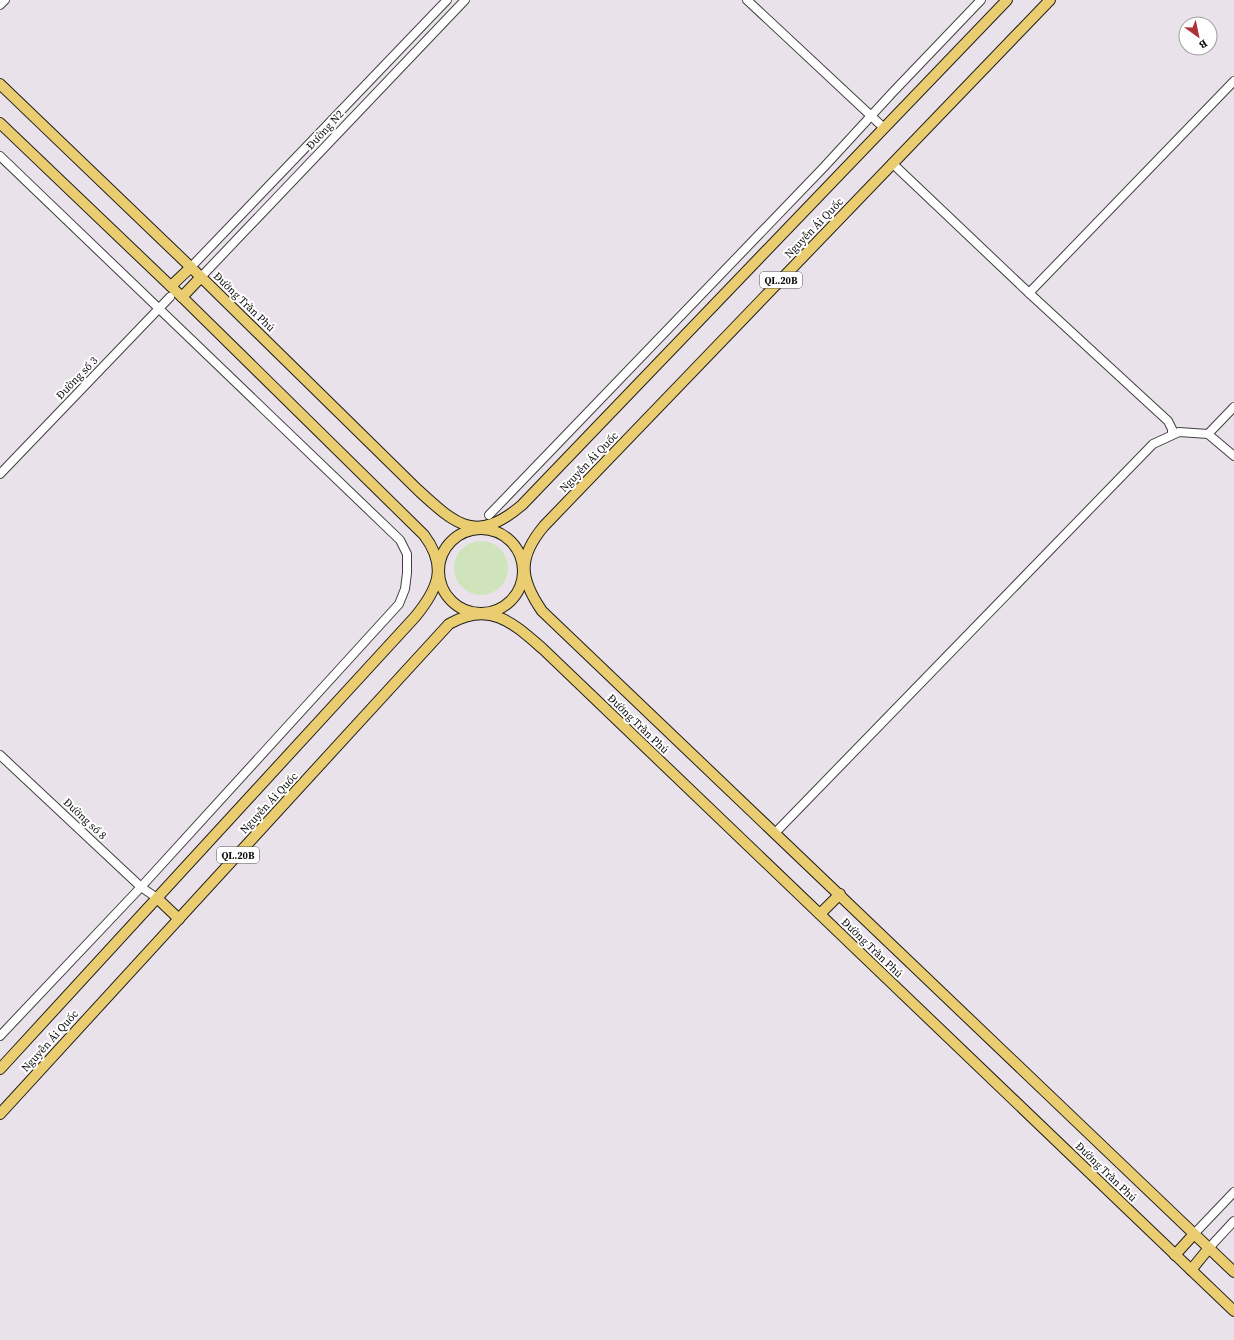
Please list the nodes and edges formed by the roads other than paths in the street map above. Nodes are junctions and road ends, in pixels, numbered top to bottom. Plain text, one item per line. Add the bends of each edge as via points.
1 (5, 0) edge
2 (447, 0) edge
3 (465, 0) edge
4 (747, 0) edge
5 (981, 0) edge
6 (1007, 0) edge
7 (1050, 0) edge
8 (0, 5) edge
9 (1234, 81) edge
10 (0, 84) edge
11 (870, 117) junction
12 (0, 123) edge
13 (884, 128) junction
14 (0, 156) edge
15 (892, 163) junction
16 (191, 266) junction
17 (201, 277) junction
18 (171, 286) junction
19 (1029, 294) junction
20 (170, 297) junction
21 (182, 297) junction
22 (158, 309) junction
23 (1234, 407) edge
24 (1172, 434) junction
25 (1208, 434) junction
26 (1234, 456) edge
27 (0, 474) edge
28 (489, 515) dead end
29 (476, 528) junction
30 (439, 564) junction
31 (524, 567) junction
32 (486, 613) junction
33 (0, 755) edge
34 (775, 833) junction
35 (141, 887) junction
36 (840, 894) junction
37 (157, 898) junction
38 (820, 914) junction
39 (179, 919) junction
40 (0, 1036) edge
41 (0, 1069) edge
42 (0, 1114) edge
43 (1234, 1192) edge
44 (1234, 1221) edge
45 (1194, 1234) junction
46 (1209, 1248) junction
47 (1175, 1255) junction
48 (1191, 1270) junction
49 (1234, 1272) edge
50 (1234, 1311) edge

1 - 8 street
2 - 16 street, Đường N2
3 - 17 street, Đường N2
4 - 11 street
5 - 11 street
6 - 13 main road, Nguyễn Ái Quốc / QL.20B
7 - 15 main road, Nguyễn Ái Quốc / QL.20B
9 - 19 street
10 - 16 main road, Đường Trần Phú
11 - 13 street
11 - 28 street
12 - 18 main road
13 - 29 main road, Nguyễn Ái Quốc / QL.20B via 522,505 504,519
14 - 22 street
15 - 19 street
15 - 31 main road, Nguyễn Ái Quốc / QL.20B via 544,526 532,540
16 - 17 main road, Đường Trần Phú
16 - 18 main road
17 - 21 main road
17 - 29 main road, Đường Trần Phú via 428,499 454,521
18 - 20 street
18 - 21 main road
19 - 24 street via 1168,421
20 - 21 street
20 - 22 street, Đường số 3
21 - 30 main road via 424,535 432,544
22 - 27 street, Đường số 3
22 - 35 street via 400,540 407,554 407,573 405,589 399,604
23 - 25 street
24 - 25 street
24 - 34 street via 1153,444
25 - 26 street
29 - 30 main road via 463,532 452,540
29 - 31 main road via 490,529 503,534 513,542 521,554
30 - 32 main road via 441,583 450,600 466,610
30 - 37 main road, Nguyễn Ái Quốc / QL.20B via 430,599 415,617
31 - 32 main road via 523,581 514,598 498,610
31 - 34 main road, Đường Trần Phú via 533,598 542,611
32 - 38 main road, Đường Trần Phú via 513,624 537,644
32 - 39 main road, Nguyễn Ái Quốc / QL.20B via 463,616 449,624
33 - 35 street, Đường số 8
34 - 36 main road, Đường Trần Phú
35 - 37 street, Đường số 8
35 - 40 street
36 - 38 main road
36 - 45 main road, Đường Trần Phú
37 - 39 main road
37 - 41 main road, Nguyễn Ái Quốc / QL.20B
38 - 47 main road, Đường Trần Phú
39 - 42 main road, Nguyễn Ái Quốc / QL.20B
43 - 45 street
44 - 46 street
45 - 46 main road, Đường Trần Phú
45 - 47 main road
46 - 48 main road
46 - 49 main road, Đường Trần Phú
47 - 48 main road, Đường Trần Phú
48 - 50 main road, Đường Trần Phú

